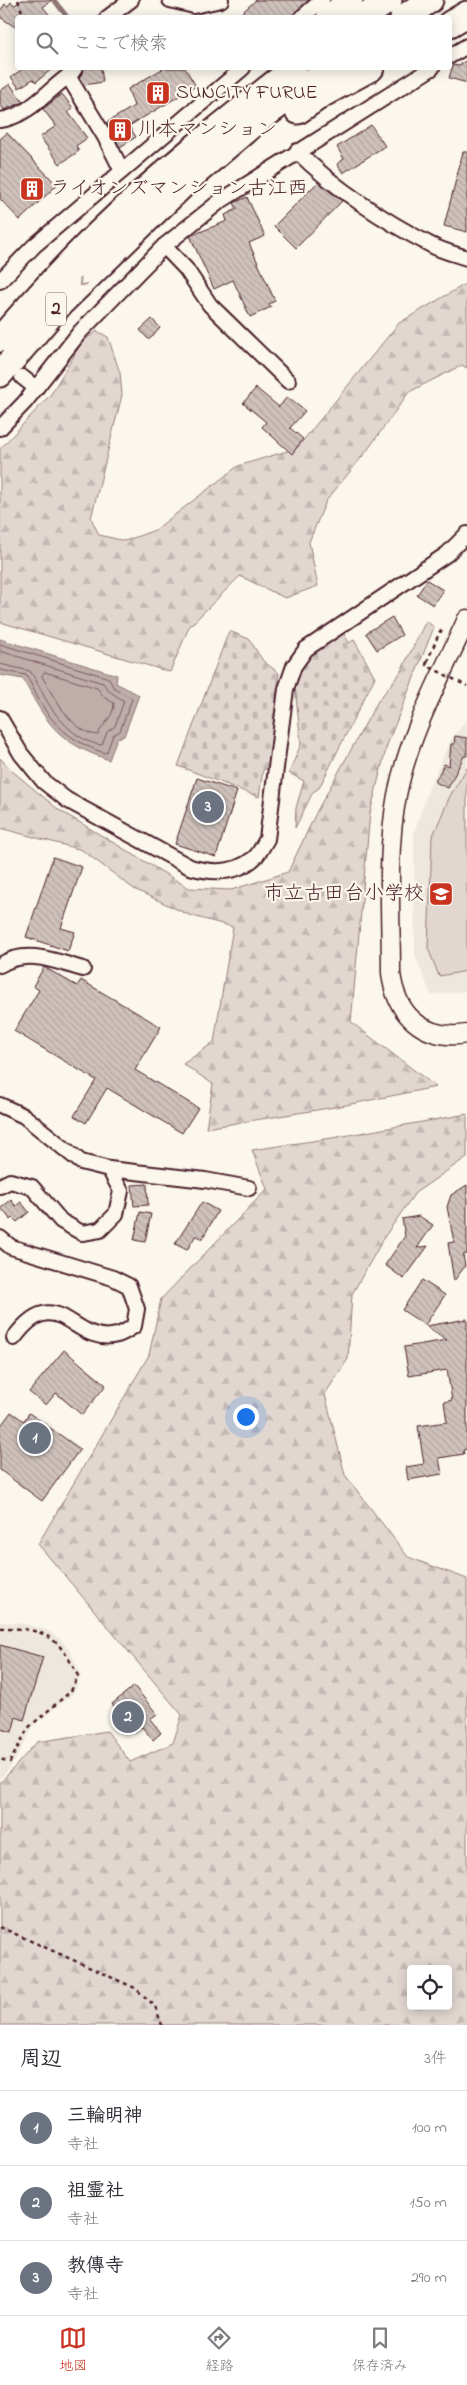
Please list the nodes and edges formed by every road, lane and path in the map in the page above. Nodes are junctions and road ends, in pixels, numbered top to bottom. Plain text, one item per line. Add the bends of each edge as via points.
1 (18, 0) edge
2 (130, 0) edge
3 (170, 0) edge
4 (221, 0) edge
5 (322, 0) edge
6 (350, 0) edge
7 (389, 0) edge
8 (430, 0) edge
9 (467, 14) edge
10 (23, 15) edge
11 (111, 15) edge
12 (304, 15) edge
13 (332, 15) edge
14 (366, 15) edge
15 (408, 15) edge
16 (452, 23) edge
17 (467, 46) edge
18 (452, 55) edge
19 (241, 70) edge
20 (268, 70) edge
21 (291, 70) edge
22 (327, 70) edge
23 (367, 70) edge
24 (429, 70) edge
25 (71, 72) edge
26 (0, 120) edge
27 (296, 151) junction
28 (122, 171) junction
29 (106, 242) junction
30 (164, 246) junction
31 (467, 258) edge
32 (0, 281) edge
33 (0, 339) edge
34 (11, 375) edge
35 (288, 381) dead end
36 (36, 388) junction
37 (0, 428) edge
38 (467, 534) edge
39 (467, 618) edge
40 (446, 634) dead end
41 (467, 686) edge
42 (0, 718) edge
43 (0, 965) edge
44 (83, 969) dead end
45 (467, 1034) edge
46 (0, 1105) edge
47 (109, 1169) junction
48 (0, 1186) edge
49 (249, 1188) dead end
50 (0, 1238) edge
51 (14, 1338) dead end
52 (0, 1628) edge
53 (0, 1760) edge
54 (0, 1927) edge
55 (162, 2025) edge

1 - 10 path
2 - 11 street
3 - 4 street via 194,6
5 - 12 street
6 - 13 highway
7 - 14 highway
8 - 15 highway
9 - 16 highway
17 - 18 street
19 - 28 street
20 - 29 highway via 147,183
21 - 29 highway, 2 via 216,129
22 - 29 highway, 2 via 253,124
23 - 29 highway via 323,94
24 - 27 street
25 - 26 street via 16,115
25 - 28 street
27 - 30 street via 219,202
27 - 31 street via 375,212 432,246
28 - 32 street via 34,246
29 - 33 highway, 2
29 -> 34 highway, 2
30 - 35 street via 186,269 210,305
30 - 36 street via 80,332
34 - 36 street
36 - 37 street
38 - 42 street via 447,554 306,649 294,666 286,689 266,840 254,859 234,868 211,873 190,867 67,800 44,782 21,754
39 - 45 street via 411,746 397,795 390,862 391,973 399,1005 411,1020 424,1029 439,1035
40 - 41 path, bridge via 440,631 426,665
43 - 44 street via 12,957 35,956
46 - 47 street via 24,1116 81,1162
47 - 48 street via 121,1191 116,1214 100,1230 82,1233 61,1221 32,1187 10,1180
47 - 49 street
50 - 51 street via 11,1246 113,1278 128,1286 137,1309 134,1326 117,1336 92,1335 63,1316 42,1313 25,1323
52 - 53 path via 21,1628 46,1634 65,1650 78,1676 71,1691 28,1728 10,1762
54 - 55 path via 135,1988 155,2006

